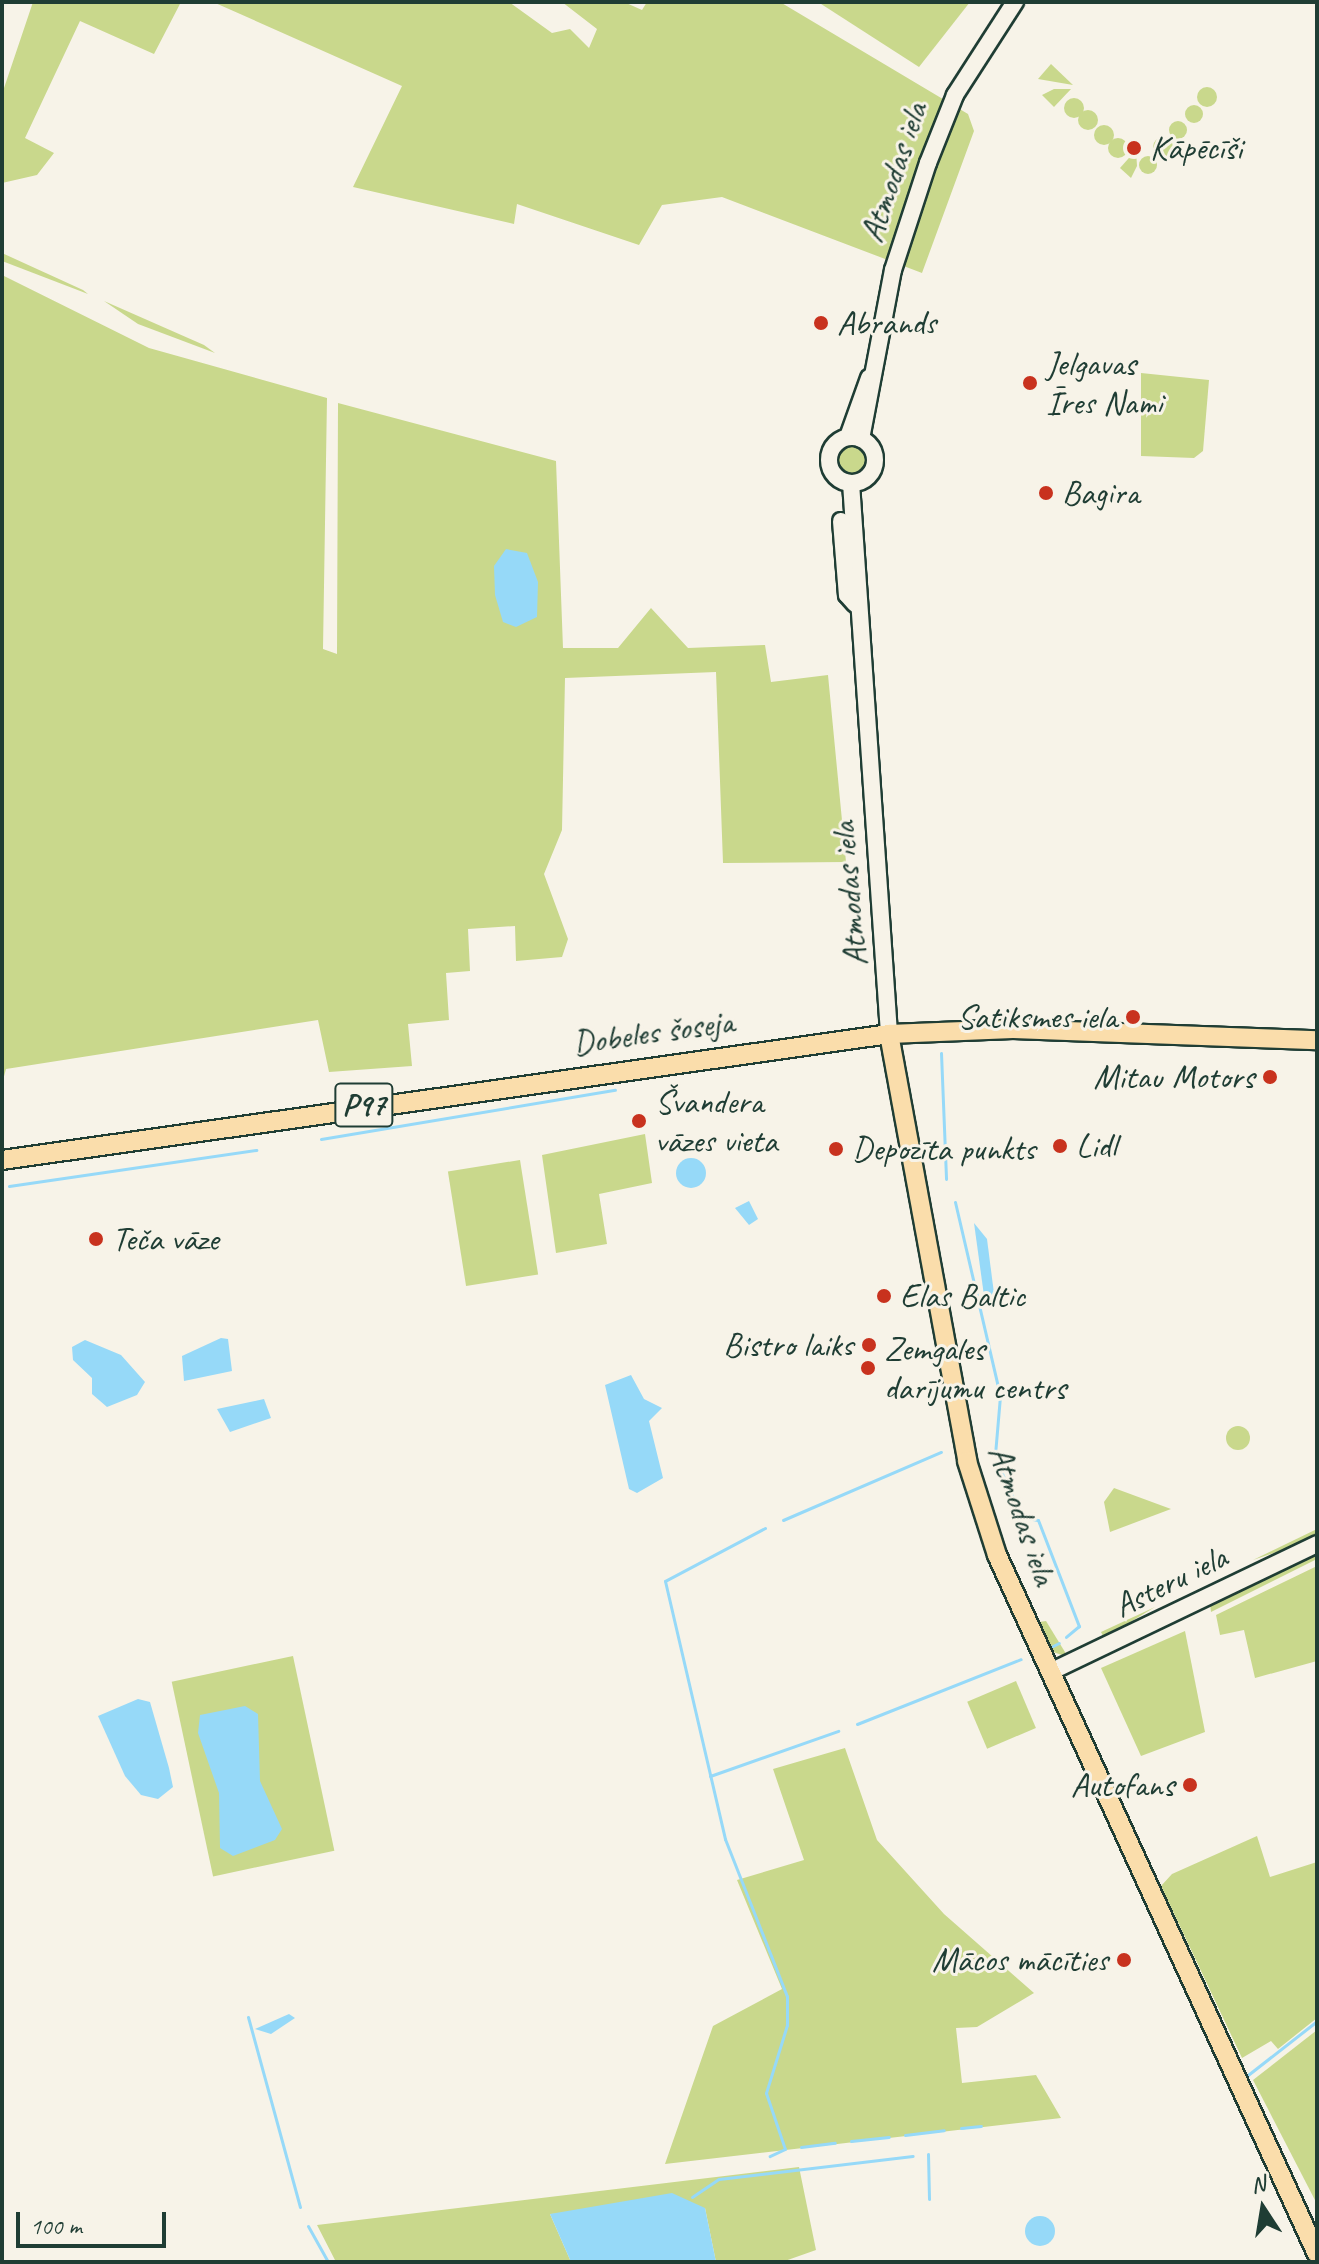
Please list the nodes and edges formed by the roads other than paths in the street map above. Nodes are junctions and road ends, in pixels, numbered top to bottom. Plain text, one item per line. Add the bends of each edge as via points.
1 (1015, 2) edge
2 (855, 438) junction
3 (845, 482) junction
4 (889, 1034) junction
5 (1317, 1040) edge
6 (2, 1160) edge
7 (1317, 1544) edge
8 (1050, 1672) junction
9 (1317, 2254) edge

1 - 2 main road, Atmodas iela via 955,95 928,163 893,270
2 - 3 main road, Atmodas iela via 829,454
2 - 3 main road via 873,452 873,468
3 - 4 main road, Atmodas iela via 847,595 855,604
4 - 5 main road, Dobeles šoseja / P97 via 1020,1029
4 - 6 main road, Dobeles šoseja / P97
4 - 8 main road, Atmodas iela via 967,1461 997,1555
7 - 8 main road, Asteru iela
8 - 9 main road, Atmodas iela

